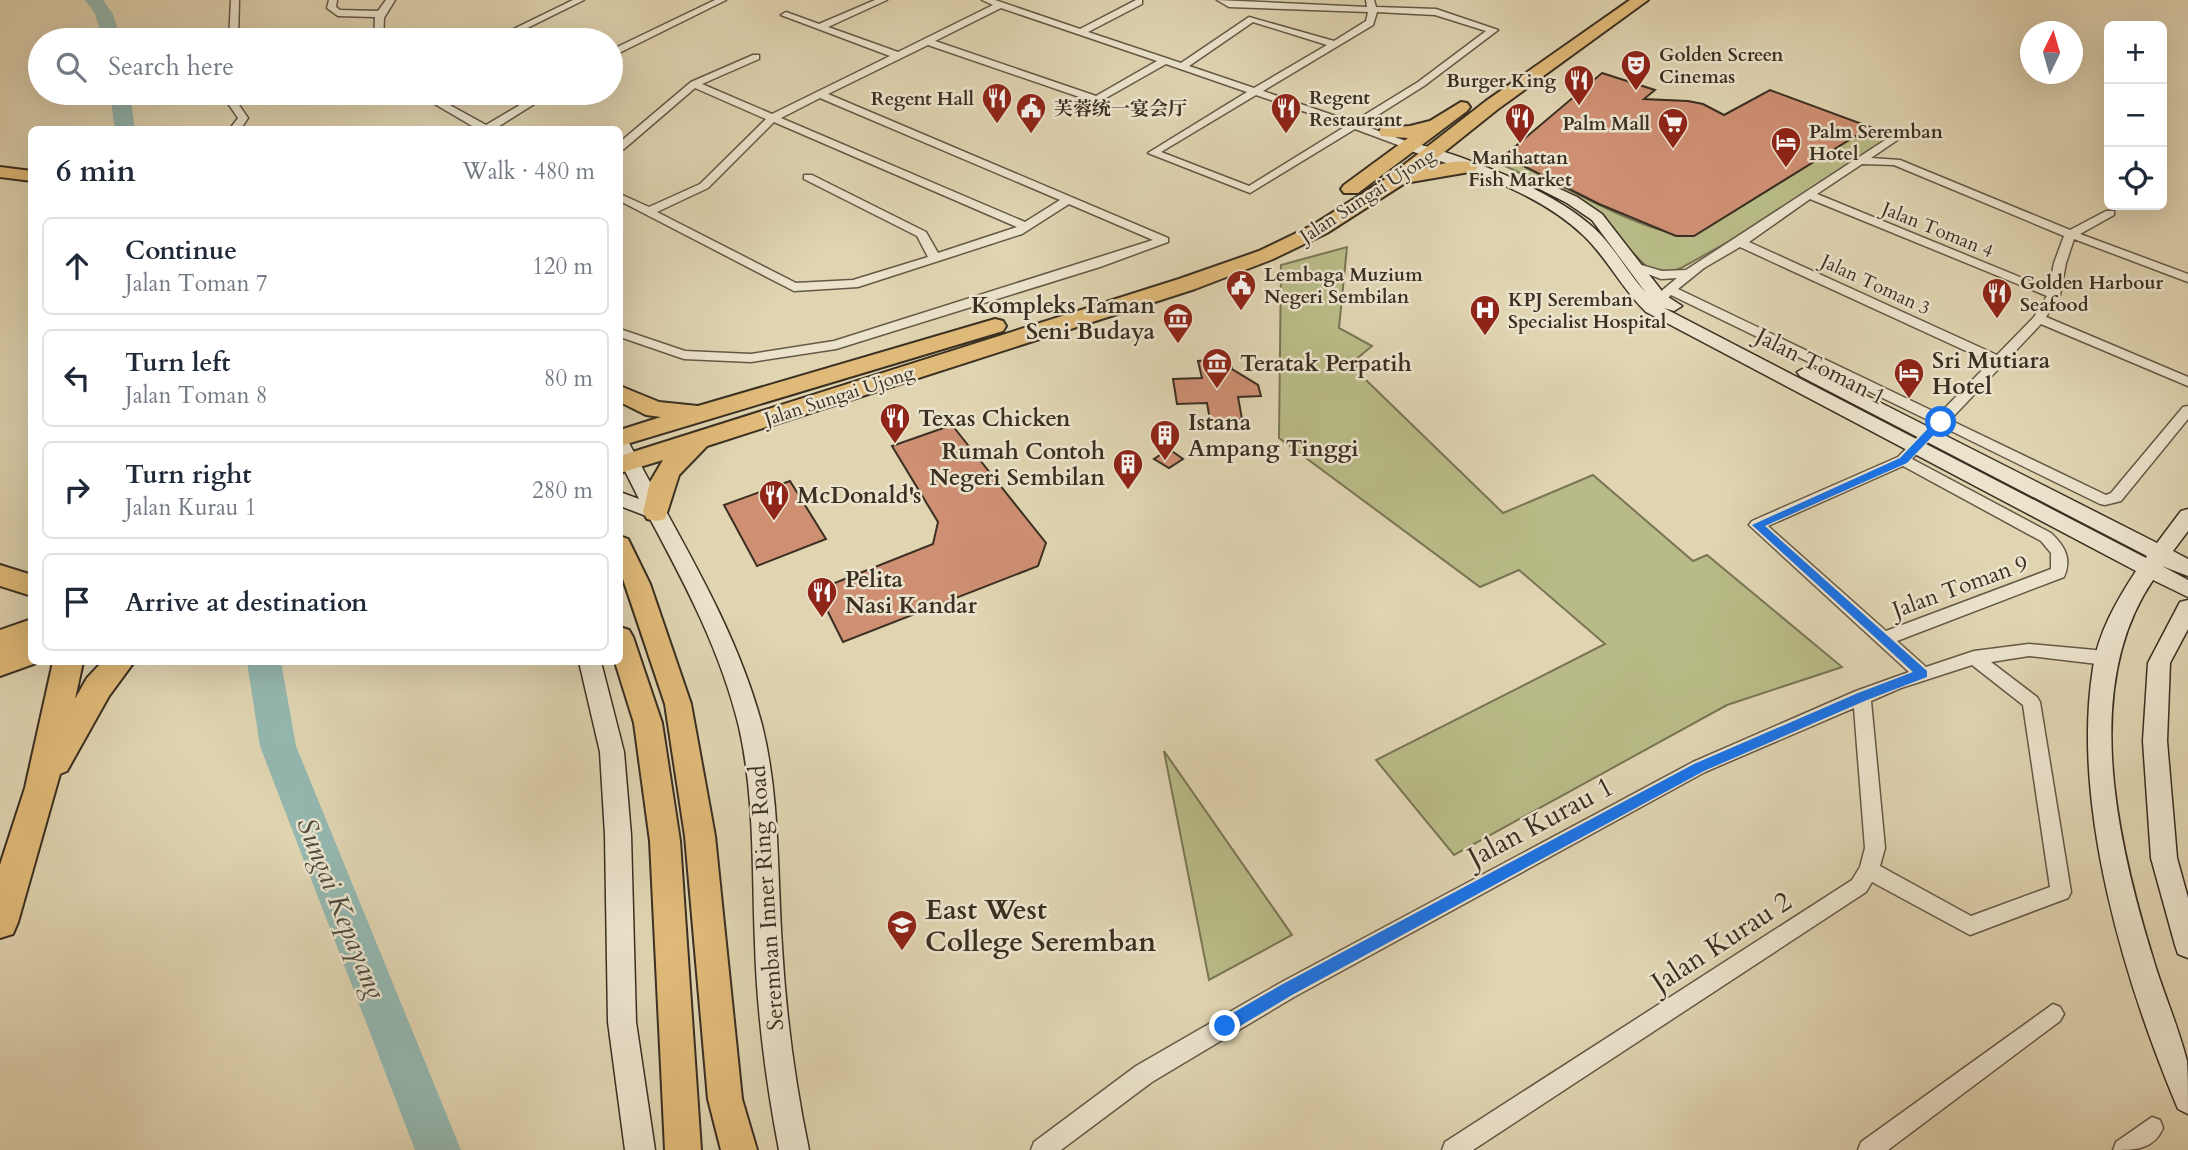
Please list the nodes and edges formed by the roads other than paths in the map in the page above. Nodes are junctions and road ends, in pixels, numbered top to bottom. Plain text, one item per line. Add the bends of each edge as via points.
1 (235, 0) edge
2 (333, 0) edge
3 (391, 0) edge
4 (580, 0) edge
5 (722, 0) edge
6 (883, 0) edge
7 (986, 0) edge
8 (1221, 0) edge
9 (1640, 0) edge
10 (1139, 2) dead end
11 (1371, 4) edge
12 (1000, 5) junction
13 (379, 14) junction
14 (786, 15) dead end
15 (820, 27) junction
16 (234, 28) edge
17 (377, 28) edge
18 (521, 28) edge
19 (1081, 32) junction
20 (926, 41) junction
21 (1335, 44) junction
22 (623, 47) edge
23 (1534, 53) dead end
24 (896, 55) junction
25 (756, 57) dead end
26 (1166, 60) junction
27 (1182, 66) junction
28 (694, 84) junction
29 (1255, 91) junction
30 (822, 95) junction
31 (234, 105) edge
32 (443, 105) edge
33 (527, 105) edge
34 (774, 117) junction
35 (1354, 123) junction
36 (1438, 124) junction
37 (237, 126) edge
38 (481, 126) edge
39 (491, 126) edge
40 (1465, 127) junction
41 (1386, 135) junction
42 (623, 144) edge
43 (1413, 144) junction
44 (1435, 152) junction
45 (1858, 161) junction
46 (1896, 162) junction
47 (0, 163) edge
48 (1474, 165) junction
49 (28, 166) edge
50 (1392, 171) junction
51 (0, 172) edge
52 (28, 176) edge
53 (808, 177) dead end
54 (1809, 195) junction
55 (623, 200) edge
56 (1067, 200) junction
57 (648, 212) junction
58 (2110, 214) dead end
59 (1026, 227) junction
60 (2070, 234) junction
61 (1740, 242) junction
62 (935, 258) junction
63 (1638, 268) junction
64 (1689, 274) junction
65 (2188, 278) edge
66 (2054, 295) junction
67 (1660, 299) junction
68 (2039, 319) junction
69 (623, 334) edge
70 (1996, 360) junction
71 (2188, 382) edge
72 (623, 394) edge
73 (2188, 410) edge
74 (714, 411) junction
75 (705, 438) junction
76 (1923, 441) junction
77 (623, 452) edge
78 (623, 452) edge
79 (623, 454) edge
80 (623, 500) edge
81 (656, 512) junction
82 (2188, 516) edge
83 (623, 552) edge
84 (2156, 562) junction
85 (2188, 568) edge
86 (0, 574) edge
87 (28, 576) edge
88 (28, 584) edge
89 (2188, 589) edge
90 (2188, 608) edge
91 (28, 632) edge
92 (1883, 639) junction
93 (0, 642) edge
94 (623, 646) edge
95 (28, 654) edge
96 (1974, 658) junction
97 (2106, 658) junction
98 (0, 664) edge
99 (67, 665) edge
100 (116, 665) edge
101 (591, 665) edge
102 (1923, 674) junction
103 (1863, 696) junction
104 (41, 789) junction
105 (1869, 870) junction
106 (4, 908) edge
107 (2188, 945) edge
108 (2053, 1014) dead end
109 (2188, 1099) edge
110 (2152, 1128) dead end
111 (640, 1150) edge
112 (684, 1150) edge
113 (739, 1150) edge
114 (794, 1150) edge
115 (1042, 1150) edge
116 (1453, 1150) edge
117 (1869, 1150) edge
118 (2124, 1150) edge

1 - 16 street
2 - 13 street via 331,8 338,13
3 - 13 street
4 - 18 street
5 - 22 street
6 - 15 street
7 - 12 street
8 - 11 street via 1228,4
9 - 40 highway, Jalan Sungai Ujong
10 - 19 street
11 - 21 street via 1370,23
11 - 35 street via 1436,12 1493,30 1421,84
12 - 19 street
12 - 20 street
13 - 17 street
14 - 15 street
15 - 24 street
19 - 26 street
20 - 24 street
20 - 26 street via 1097,100
21 - 27 street via 1252,19
21 - 29 street
23 - 36 highway, Jalan Sungai Ujong
24 - 30 street
25 - 28 street
26 - 27 street
27 - 29 street
28 - 34 street
28 - 42 street
29 - 35 street
29 - 35 street via 1153,153 1250,190
30 - 34 street
30 - 56 street
31 - 37 street via 243,118
32 - 38 street
33 - 39 street
34 - 57 street via 704,186
34 - 59 street
35 - 41 street
36 - 41 highway
36 - 43 highway, Jalan Sungai Ujong
40 - 44 highway, Jalan Sungai Ujong
40 - 48 highway via 1467,151
41 - 43 street
41 - 50 highway
43 - 44 street, Jalan Toman 1
43 - 50 highway, Jalan Sungai Ujong
44 - 48 street, Jalan Toman 1
44 - 50 highway, Jalan Sungai Ujong
45 - 46 street
45 - 46 street via 1906,134 1889,151
45 - 54 street
46 - 60 street
47 - 49 main road
48 - 50 highway
48 - 63 street, Jalan Toman 1 via 1529,180 1580,206 1597,217
48 - 67 street, Jalan Toman 1 via 1573,219 1590,233 1630,288
50 - 74 highway, Jalan Sungai Ujong via 1301,222 1175,272
50 - 75 highway, Jalan Sungai Ujong via 1320,229 1266,255
51 - 52 main road
53 - 62 street via 922,234
54 - 61 street
54 - 66 street, Jalan Toman 4
55 - 57 street
56 - 59 street
56 - 69 street via 1164,240 836,345 751,358 684,355
57 - 62 street via 794,287 854,284
58 - 60 street
59 - 62 street
60 - 65 street
60 - 66 street
61 - 64 street
61 - 70 street, Jalan Toman 3
63 - 64 street via 1661,275
63 - 67 street, Jalan Toman 1
64 - 67 street
66 - 68 street
67 - 76 street, Jalan Toman 1
67 - 76 street, Jalan Toman 1 via 1750,337
68 - 70 street
68 - 71 street
70 - 76 street
72 - 74 highway via 655,409
73 - 76 street via 2116,497 2105,500
74 - 77 highway, Jalan Sungai Ujong
75 - 78 highway, Jalan Sungai Ujong
75 - 81 highway via 667,470
76 - 84 street, Jalan Toman 1
76 - 92 street via 1757,525
76 - 92 street, Jalan Toman 9 via 2046,537 2059,549 2062,562 2058,573
79 - 81 street, Seremban Inner Ring Road
80 - 81 street
81 - 114 street, Seremban Inner Ring Road via 709,610 738,681 750,726 766,836 772,1023
82 - 84 street
83 - 113 main road via 678,704 700,836 725,1099
84 - 85 street, Jalan Toman 1
84 - 89 street, Jalan Toman 1
84 - 97 street via 2119,617
86 - 87 highway
86 - 88 highway
90 - 107 street via 2159,663 2155,741 2164,858
91 - 93 highway
92 - 102 street
94 - 112 main road via 648,723 665,841
95 - 98 highway
96 - 97 street, Jalan Kurau 1 via 2029,650
96 - 102 street, Jalan Kurau 1
96 - 105 street via 2031,702 2061,892 1970,926
97 - 109 street via 2099,713 2111,848 2149,990
99 - 104 highway
100 - 104 highway via 98,687
101 - 111 street via 612,752 622,1022
102 - 103 street, Jalan Kurau 1
103 - 105 street via 1875,848
103 - 115 street, Jalan Kurau 1 via 1699,767 1287,990 1144,1074
104 - 106 highway
105 - 116 street, Jalan Kurau 2 via 1859,886
108 - 117 street
110 - 118 street

